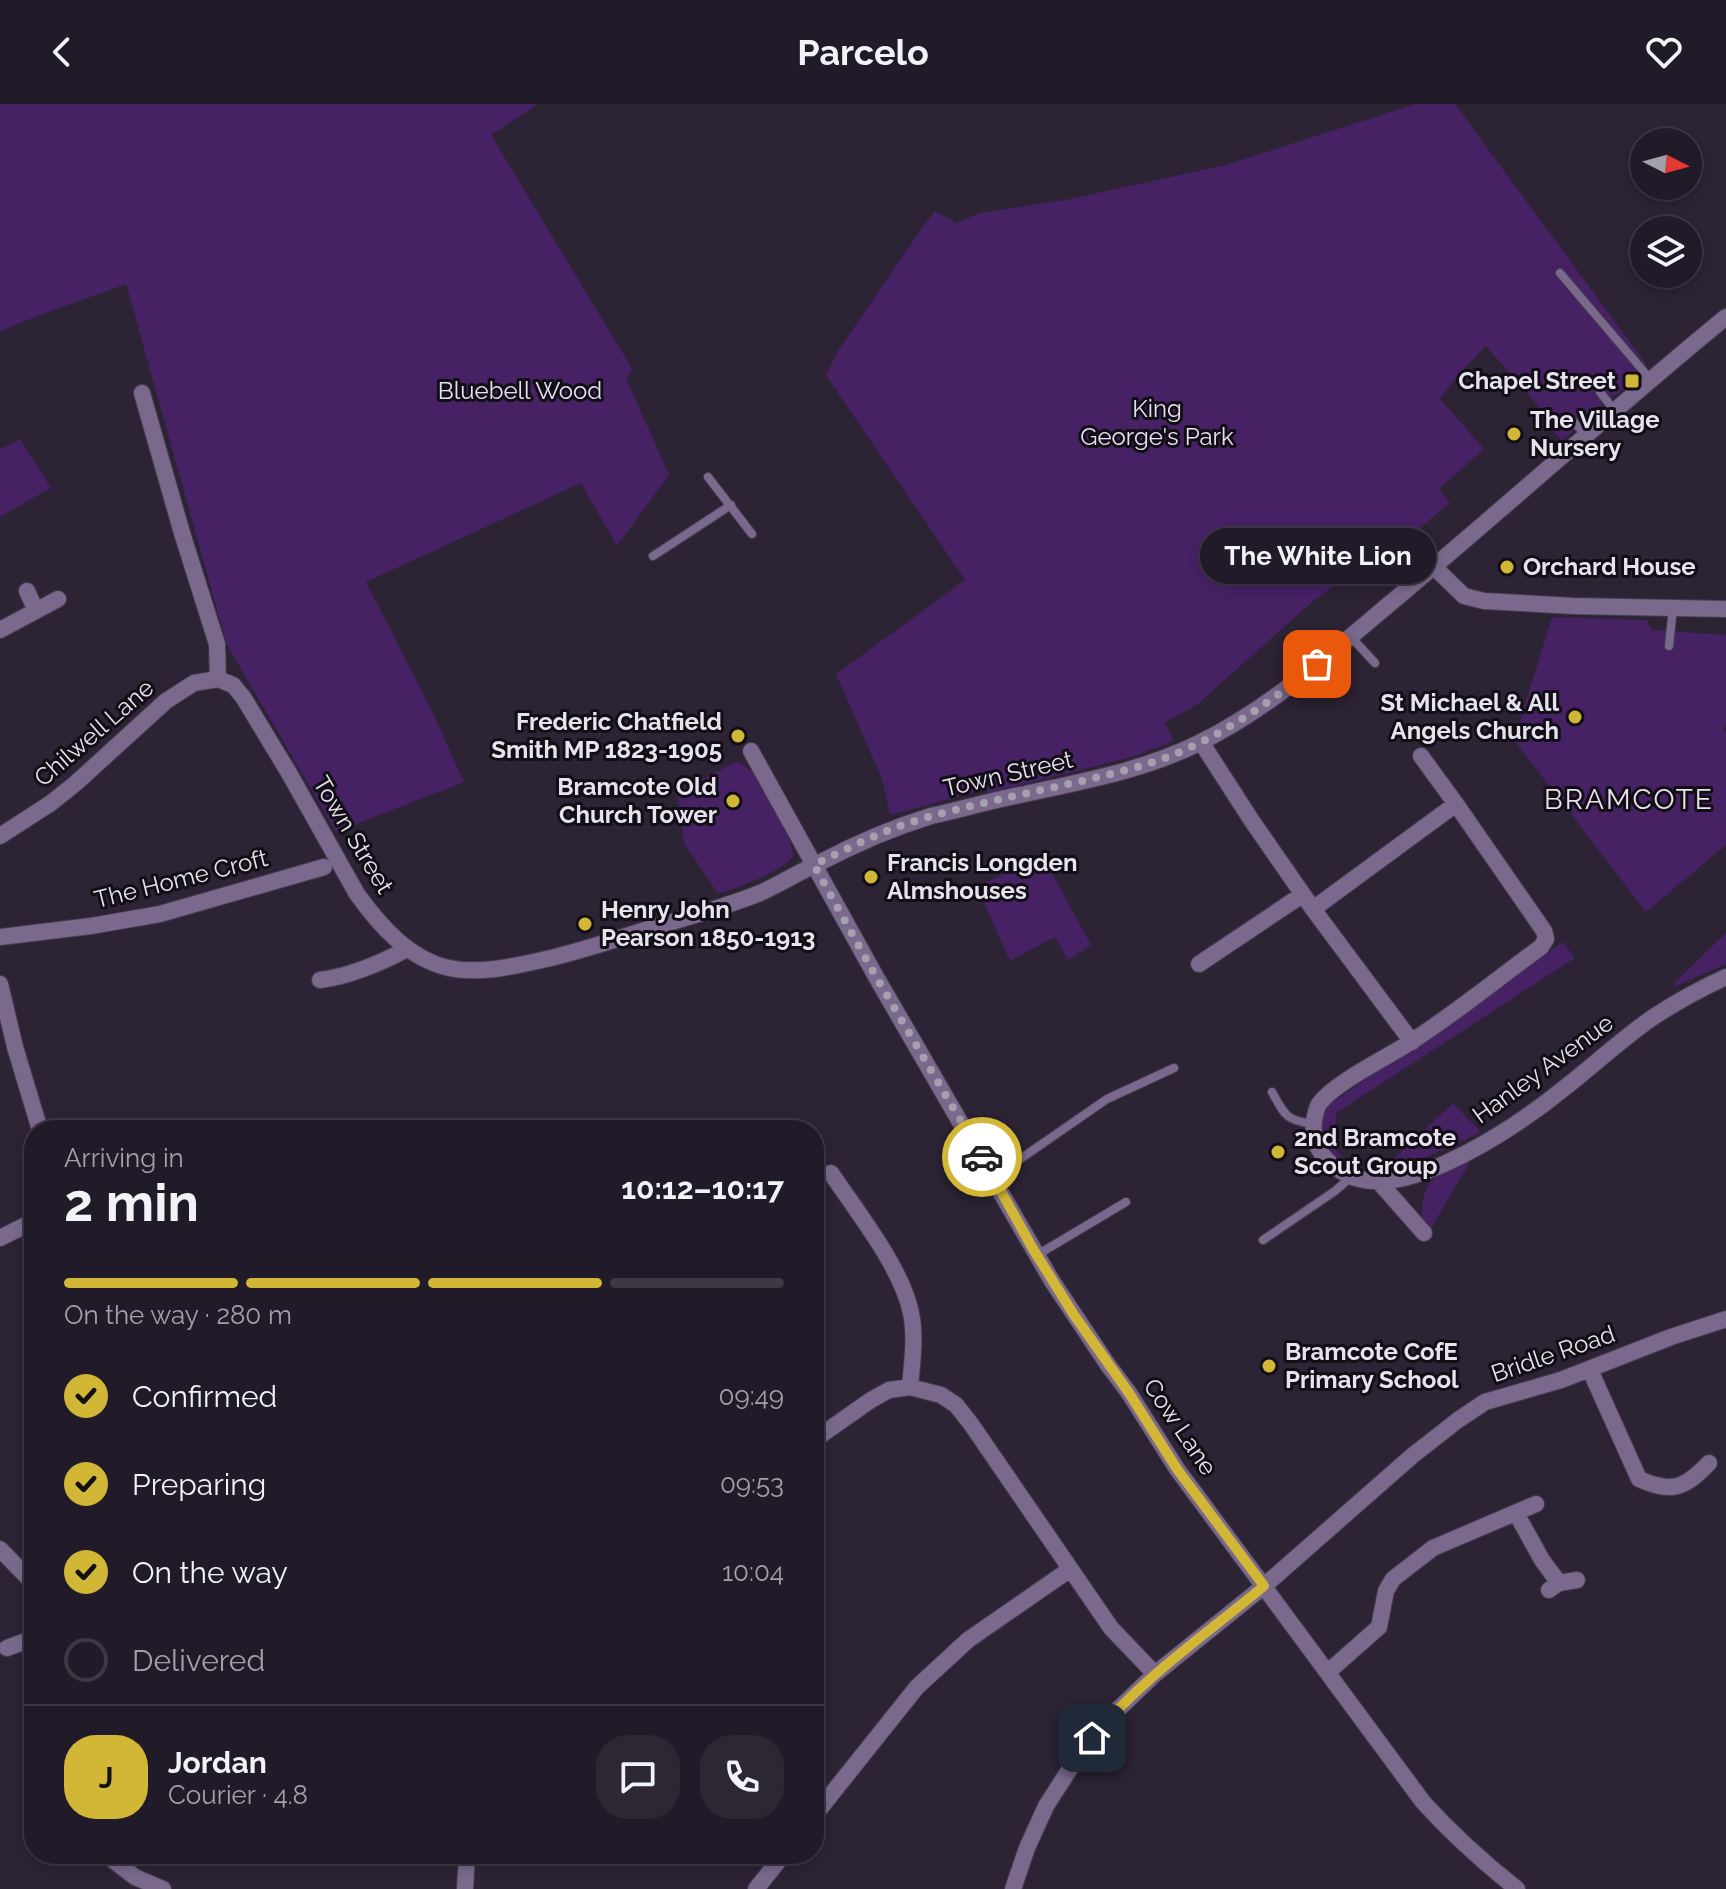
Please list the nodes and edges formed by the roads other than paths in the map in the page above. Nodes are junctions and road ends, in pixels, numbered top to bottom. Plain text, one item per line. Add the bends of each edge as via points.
1 (1560, 273) dead end
2 (1726, 317) edge
3 (1651, 380) junction
4 (1600, 392) dead end
5 (142, 393) dead end
6 (1615, 410) junction
7 (1569, 417) dead end
8 (1586, 435) junction
9 (708, 477) dead end
10 (731, 505) junction
11 (752, 534) dead end
12 (653, 556) dead end
13 (1434, 567) junction
14 (27, 591) dead end
15 (58, 599) dead end
16 (1673, 608) junction
17 (1726, 609) edge
18 (36, 611) junction
19 (0, 630) edge
20 (1351, 637) junction
21 (1669, 646) dead end
22 (1375, 663) dead end
23 (221, 680) junction
24 (1201, 742) junction
25 (751, 751) dead end
26 (1421, 756) dead end
27 (1456, 804) junction
28 (0, 836) edge
29 (814, 865) junction
30 (324, 867) dead end
31 (1302, 895) junction
32 (1313, 909) junction
33 (0, 937) edge
34 (407, 949) junction
35 (1199, 964) dead end
36 (1726, 977) edge
37 (320, 980) dead end
38 (0, 984) edge
39 (3, 1013) edge
40 (1412, 1042) junction
41 (1174, 1068) dead end
42 (1272, 1092) dead end
43 (37, 1120) edge
44 (1313, 1124) junction
45 (831, 1173) dead end
46 (994, 1177) junction
47 (1351, 1177) junction
48 (1379, 1182) junction
49 (1126, 1202) dead end
50 (24, 1226) edge
51 (1424, 1233) dead end
52 (0, 1238) edge
53 (1263, 1240) dead end
54 (1036, 1255) junction
55 (1726, 1319) edge
56 (1590, 1370) junction
57 (910, 1387) junction
58 (824, 1433) edge
59 (1709, 1463) dead end
60 (1536, 1504) dead end
61 (1516, 1513) junction
62 (0, 1549) edge
63 (1069, 1570) junction
64 (24, 1571) edge
65 (1577, 1580) dead end
66 (1264, 1586) junction
67 (24, 1642) edge
68 (3, 1649) edge
69 (1328, 1672) junction
70 (1155, 1674) junction
71 (824, 1804) edge
72 (114, 1864) edge
73 (466, 1864) edge
74 (776, 1864) edge
75 (130, 1883) edge
76 (163, 1889) edge
77 (465, 1889) edge
78 (756, 1889) edge
79 (1013, 1889) edge
80 (1517, 1889) edge

1 - 3 lane
2 - 3 street, Town Street
3 - 6 street, Town Street
4 - 6 lane
5 - 23 street via 217,644
6 - 8 street, Town Street
7 - 8 lane
8 - 13 street, Town Street
9 - 10 lane
10 - 11 lane
10 - 12 lane
13 - 16 street via 1464,596 1484,601
13 - 20 street, Town Street
14 - 18 street
15 - 18 street
16 - 17 street
16 - 21 lane
18 - 19 street
20 - 22 lane
20 - 24 street, Town Street via 1280,694
23 - 28 street, Chilwell Lane via 194,683 166,701 76,783
23 - 34 street, Town Street via 243,697 357,894
24 - 29 street, Town Street via 1134,768 931,816 880,833
24 - 31 street
25 - 29 street, Cow Lane
26 - 27 street
27 - 32 street
27 - 40 street via 1546,939
29 - 34 street, Town Street via 736,902 537,961 450,969
29 - 46 street, Cow Lane
30 - 33 street, The Home Croft via 160,914
31 - 32 street
31 - 35 street
32 - 40 street
34 - 37 street via 350,974
36 - 48 street, Hanley Avenue via 1651,1019 1493,1138 1430,1170
38 - 39 street
39 - 43 street
40 - 44 street via 1335,1089 1317,1108
41 - 46 lane via 1107,1099
42 - 44 lane via 1285,1115
44 - 47 street, Hanley Avenue via 1319,1152
45 - 57 street via 903,1289 913,1341
46 - 54 street, Cow Lane
47 - 48 street, Hanley Avenue
47 - 53 lane
48 - 51 street
49 - 54 lane
50 - 52 street
54 - 66 street, Cow Lane via 1177,1469
55 - 56 street, Bridle Road
56 - 59 street via 1639,1479 1679,1487
56 - 66 street, Bridle Road via 1485,1402 1412,1456
57 - 58 street via 889,1390
57 - 63 street via 956,1405
60 - 61 street
61 - 65 street via 1554,1587
61 - 69 street via 1433,1548 1393,1579 1379,1627
62 - 64 street
63 - 70 street via 1111,1628
63 - 71 street via 968,1640 925,1679
66 - 69 street, Cow Lane
66 - 70 street, Bridle Road
67 - 68 street
69 - 80 street, Cow Lane via 1423,1802
70 - 79 street, Bridle Road via 1082,1750 1046,1806
72 - 75 street
73 - 77 street
74 - 78 street
75 - 76 street

